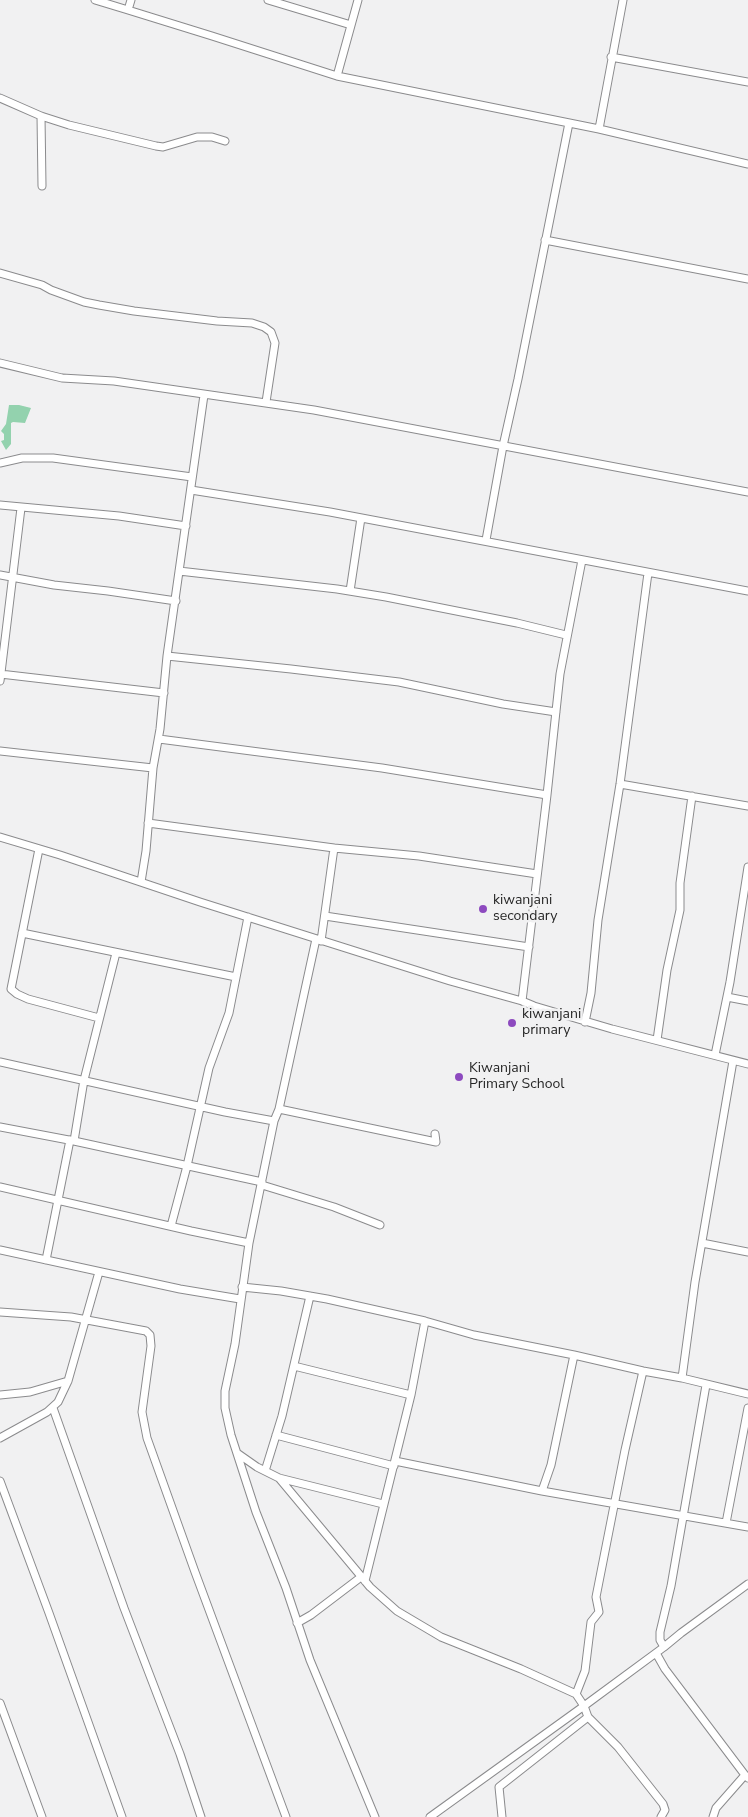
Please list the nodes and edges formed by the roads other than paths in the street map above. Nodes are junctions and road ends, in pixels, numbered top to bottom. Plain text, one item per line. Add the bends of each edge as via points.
1 (95, 0) edge
2 (131, 0) edge
3 (268, 0) edge
4 (358, 0) edge
5 (623, 0) edge
6 (128, 10) junction
7 (351, 25) junction
8 (611, 57) junction
9 (337, 76) junction
10 (748, 82) edge
11 (0, 98) edge
12 (40, 116) junction
13 (569, 123) junction
14 (599, 129) junction
15 (225, 141) dead end
16 (748, 164) edge
17 (42, 186) dead end
18 (545, 240) junction
19 (0, 272) edge
20 (748, 279) edge
21 (0, 364) edge
22 (204, 395) junction
23 (266, 402) junction
24 (503, 446) junction
25 (0, 463) edge
26 (192, 477) junction
27 (191, 490) junction
28 (748, 492) edge
29 (0, 505) edge
30 (21, 508) junction
31 (361, 518) junction
32 (186, 526) junction
33 (486, 540) junction
34 (582, 560) junction
35 (179, 571) junction
36 (648, 573) junction
37 (0, 575) edge
38 (12, 577) junction
39 (350, 591) junction
40 (748, 591) edge
41 (176, 601) junction
42 (566, 635) junction
43 (3, 641) edge
44 (167, 656) junction
45 (0, 676) edge
46 (164, 693) junction
47 (556, 712) junction
48 (159, 739) junction
49 (0, 750) edge
50 (153, 768) junction
51 (620, 784) junction
52 (548, 795) junction
53 (692, 796) junction
54 (748, 806) edge
55 (148, 823) junction
56 (0, 838) edge
57 (334, 848) junction
58 (39, 849) junction
59 (748, 867) edge
60 (537, 874) junction
61 (141, 882) junction
62 (325, 916) junction
63 (248, 918) junction
64 (22, 933) junction
65 (319, 940) junction
66 (529, 947) junction
67 (116, 953) junction
68 (236, 978) junction
69 (727, 997) junction
70 (522, 1001) junction
71 (748, 1001) edge
72 (99, 1018) junction
73 (585, 1022) junction
74 (657, 1040) junction
75 (715, 1055) junction
76 (733, 1061) junction
77 (0, 1062) edge
78 (748, 1064) edge
79 (84, 1080) junction
80 (200, 1106) junction
81 (279, 1109) junction
82 (274, 1121) junction
83 (0, 1126) edge
84 (435, 1134) dead end
85 (72, 1141) junction
86 (187, 1166) junction
87 (262, 1184) junction
88 (0, 1187) edge
89 (59, 1201) junction
90 (380, 1224) dead end
91 (171, 1226) junction
92 (249, 1243) junction
93 (702, 1243) junction
94 (0, 1250) edge
95 (748, 1252) edge
96 (46, 1260) junction
97 (99, 1272) junction
98 (242, 1287) junction
99 (310, 1296) junction
100 (240, 1299) junction
101 (0, 1312) edge
102 (85, 1320) junction
103 (425, 1321) junction
104 (574, 1355) junction
105 (294, 1366) junction
106 (643, 1371) junction
107 (682, 1378) junction
108 (68, 1381) junction
109 (706, 1385) junction
110 (748, 1394) edge
111 (0, 1395) edge
112 (411, 1395) junction
113 (53, 1408) junction
114 (748, 1408) edge
115 (276, 1435) junction
116 (0, 1438) edge
117 (237, 1453) junction
118 (395, 1464) junction
119 (265, 1471) junction
120 (279, 1478) junction
121 (0, 1481) edge
122 (542, 1491) junction
123 (615, 1503) junction
124 (384, 1504) junction
125 (682, 1515) junction
126 (726, 1523) junction
127 (748, 1527) edge
128 (363, 1579) junction
129 (748, 1584) edge
130 (297, 1623) junction
131 (664, 1647) junction
132 (656, 1653) junction
133 (576, 1694) junction
134 (0, 1703) edge
135 (584, 1706) junction
136 (588, 1717) junction
137 (746, 1777) edge
138 (42, 1817) edge
139 (122, 1817) edge
140 (201, 1817) edge
141 (286, 1817) edge
142 (375, 1817) edge
143 (430, 1817) edge
144 (502, 1817) edge
145 (661, 1817) edge
146 (712, 1817) edge

1 - 6 street
2 - 6 street
3 - 7 street
4 - 7 street
5 - 8 street
6 - 9 street
7 - 9 street
8 - 10 street
8 - 14 street
9 - 13 street
11 - 12 street
12 - 15 street via 163,147 197,137
12 - 17 street
13 - 14 street
13 - 18 street
14 - 16 street
18 - 20 street
18 - 24 street
19 - 23 street via 42,284 84,302 264,327 271,332 275,343
21 - 22 street via 62,378 114,381
22 - 23 street
22 - 26 street
23 - 24 street
24 - 28 street
24 - 33 street
25 - 26 street via 22,458 53,458
26 - 27 street
27 - 31 street
27 - 32 street
29 - 30 street
30 - 32 street via 119,516
30 - 38 street
31 - 33 street
31 - 39 street
32 - 35 street
33 - 34 street
34 - 36 street
34 - 42 street
35 - 39 street
35 - 41 street
36 - 40 street
36 - 51 street
37 - 38 street
38 - 41 street
38 - 43 street
39 - 42 street
41 - 44 street
42 - 47 street
43 - 45 street
44 - 46 street
44 - 47 street via 399,682
45 - 46 street
46 - 48 street
47 - 52 street
48 - 50 street
48 - 52 street via 401,770
49 - 50 street
50 - 55 street
51 - 53 street
51 - 73 street
52 - 60 street
53 - 54 street
53 - 74 street via 680,883 680,910
55 - 57 street
55 - 61 street
56 - 58 street
57 - 60 street via 420,856
57 - 62 street
58 - 61 street
58 - 64 street
59 - 69 street
60 - 66 street
61 - 63 street
62 - 65 street
62 - 66 street
63 - 65 street
63 - 68 street
64 - 67 street
64 - 72 street via 12,990 34,1002
65 - 70 street
65 - 81 street
66 - 70 street
67 - 68 street
67 - 72 street
68 - 80 street via 229,1013 209,1068
69 - 71 street
69 - 75 street
70 - 73 street
72 - 79 street
73 - 74 street
74 - 75 street
75 - 76 street
76 - 78 street
76 - 93 street
77 - 79 street
79 - 80 street
79 - 85 street
80 - 82 street
80 - 86 street
81 - 82 street
81 - 84 street via 436,1142
82 - 87 street
83 - 85 street
85 - 86 street
85 - 89 street
86 - 87 street
86 - 91 street
87 - 90 street
87 - 92 street
88 - 89 street
89 - 91 street
89 - 96 street
91 - 92 street
92 - 98 street
93 - 95 street
93 - 107 street
94 - 96 street
96 - 97 street
97 - 100 street
97 - 102 street
98 - 99 street
98 - 100 street
99 - 103 street
99 - 105 street
100 - 117 street via 224,1402
101 - 102 street
102 - 108 street
102 - 141 street via 146,1331 150,1335 142,1412 148,1438
103 - 104 street
103 - 112 street
104 - 106 street
104 - 122 street via 551,1465
105 - 112 street
105 - 115 street
106 - 107 street
106 - 123 street
107 - 109 street
108 - 111 street via 30,1392
108 - 113 street
109 - 110 street
109 - 125 street
112 - 118 street
113 - 116 street
113 - 140 street
114 - 126 street
115 - 118 street
115 - 119 street
117 - 119 street
117 - 130 street
118 - 122 street
118 - 124 street
119 - 120 street
120 - 124 street
120 - 128 street
121 - 139 street
122 - 123 street
123 - 125 street
123 - 133 street via 596,1596 599,1612 591,1622 584,1671
124 - 128 street via 371,1564
125 - 126 street
125 - 131 street via 660,1632
126 - 127 street
128 - 130 street
128 - 133 street via 397,1611 441,1637
129 - 131 street
130 - 142 street
131 - 132 street
132 - 135 street
132 - 137 street via 664,1669
133 - 135 street
134 - 138 street
135 - 136 street
135 - 143 street
136 - 144 street via 499,1787
136 - 145 street via 618,1747 663,1804 665,1810
137 - 146 street via 716,1808

